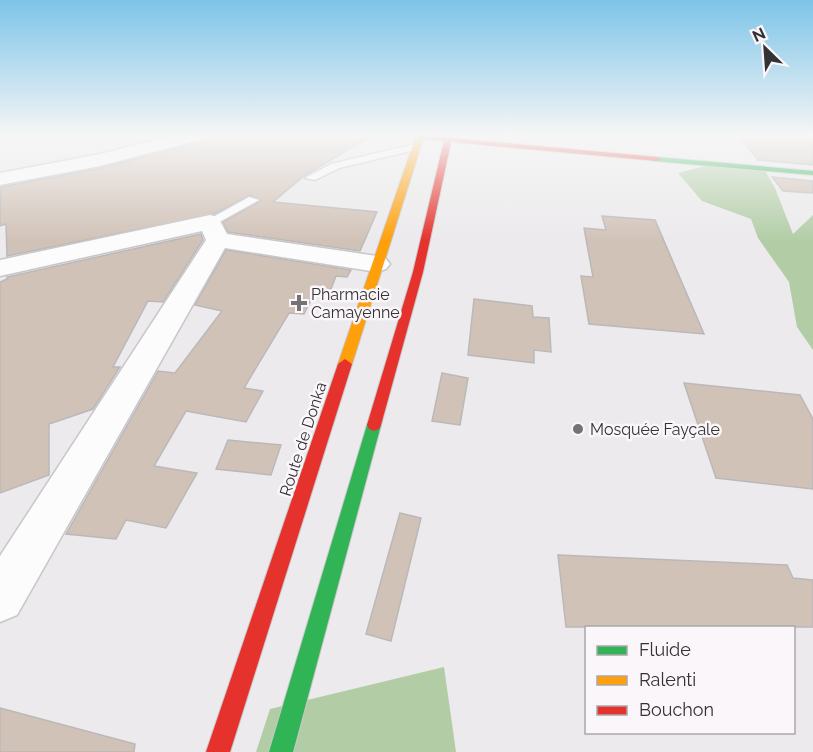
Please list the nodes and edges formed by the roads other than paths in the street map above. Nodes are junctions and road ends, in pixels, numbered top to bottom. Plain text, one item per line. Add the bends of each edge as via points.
1 (42, 171) edge
2 (325, 171) edge
3 (407, 171) edge
4 (441, 171) edge
5 (311, 178) dead end
6 (0, 179) edge
7 (253, 200) dead end
8 (214, 231) junction
9 (377, 264) junction
10 (0, 268) edge
11 (0, 598) edge
12 (218, 752) edge
13 (281, 752) edge

1 - 6 street
2 - 5 lane
3 - 9 main road, Route de Donka
4 - 13 main road via 418,272
7 - 8 lane
8 - 9 street
8 - 10 street
8 - 11 street
9 - 12 main road, Route de Donka

